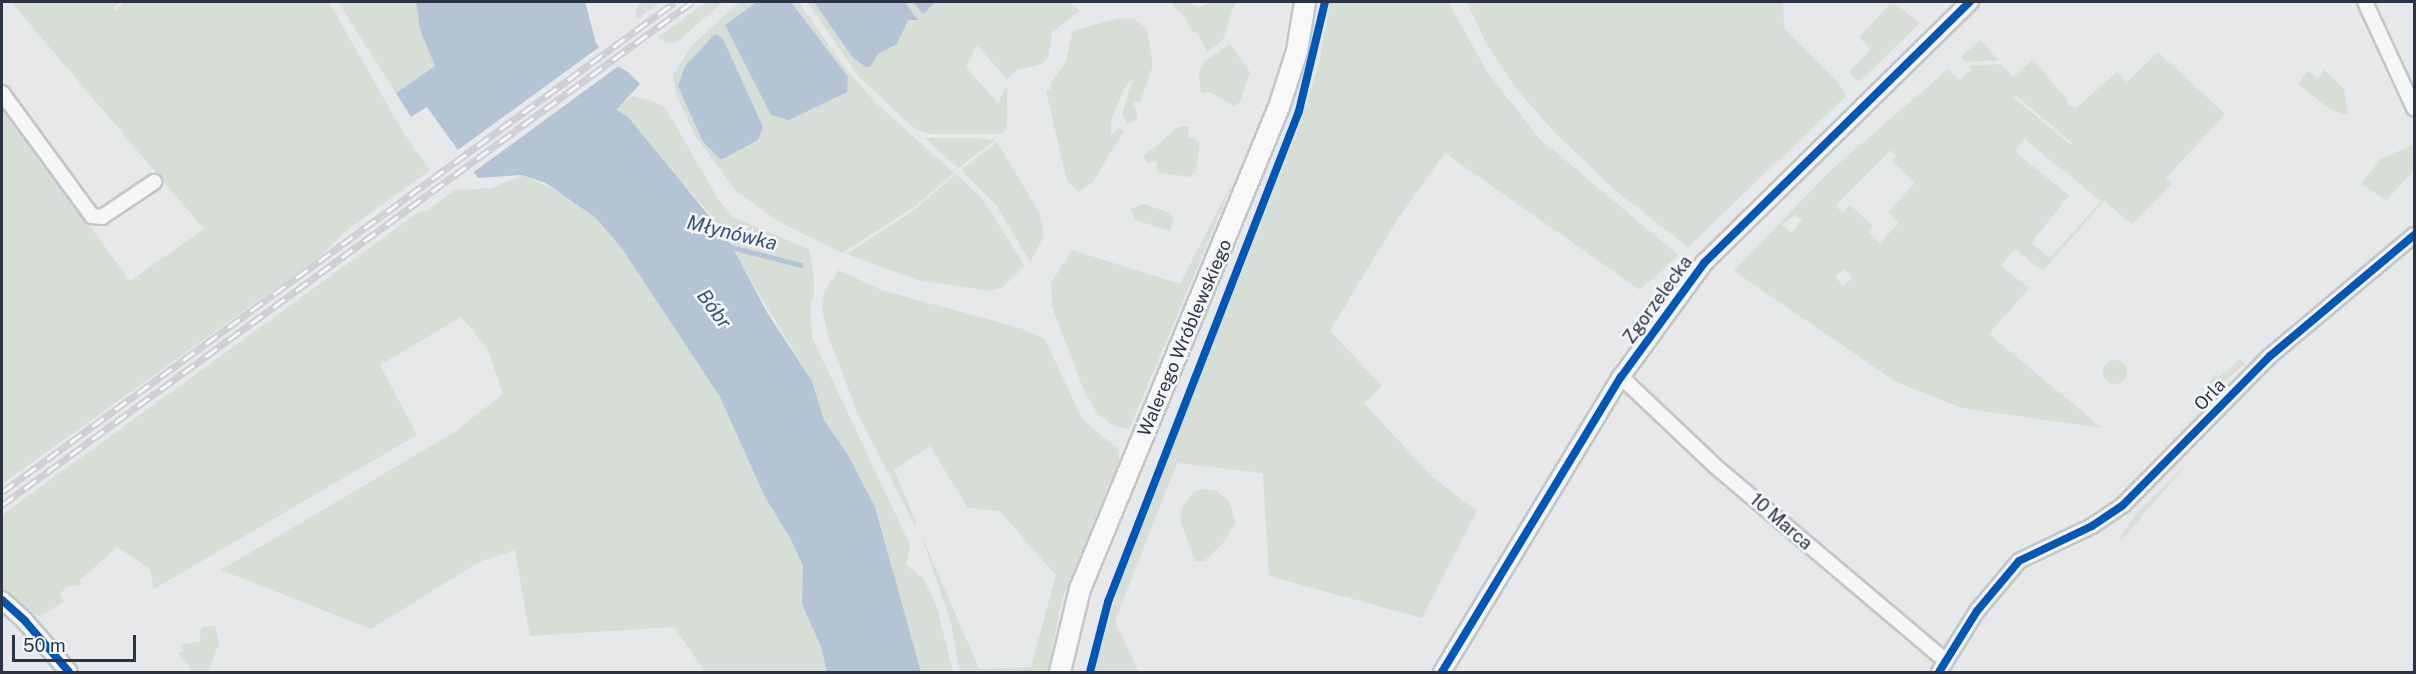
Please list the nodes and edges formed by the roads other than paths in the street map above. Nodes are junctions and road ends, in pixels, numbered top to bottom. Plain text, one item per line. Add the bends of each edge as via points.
1 (1305, 2) edge
2 (1970, 2) edge
3 (2369, 5) edge
4 (2, 93) edge
5 (2415, 108) edge
6 (154, 182) dead end
7 (2415, 235) edge
8 (1621, 377) junction
9 (2, 600) edge
10 (1942, 667) edge
11 (69, 672) edge
12 (1060, 672) edge
13 (1442, 672) edge

1 - 12 main road, Walerego Wróblewskiego via 1297,51 1259,161 1080,589
2 - 8 street, Zgorzelecka via 1712,253
3 - 5 street
4 - 6 street via 92,216 102,217
7 - 10 street, Orla via 2270,356 2122,506 2092,526 2019,561 1987,597
8 - 10 street, 10 Marca via 1715,466
8 - 13 street, Zgorzelecka
9 - 11 street via 26,621

